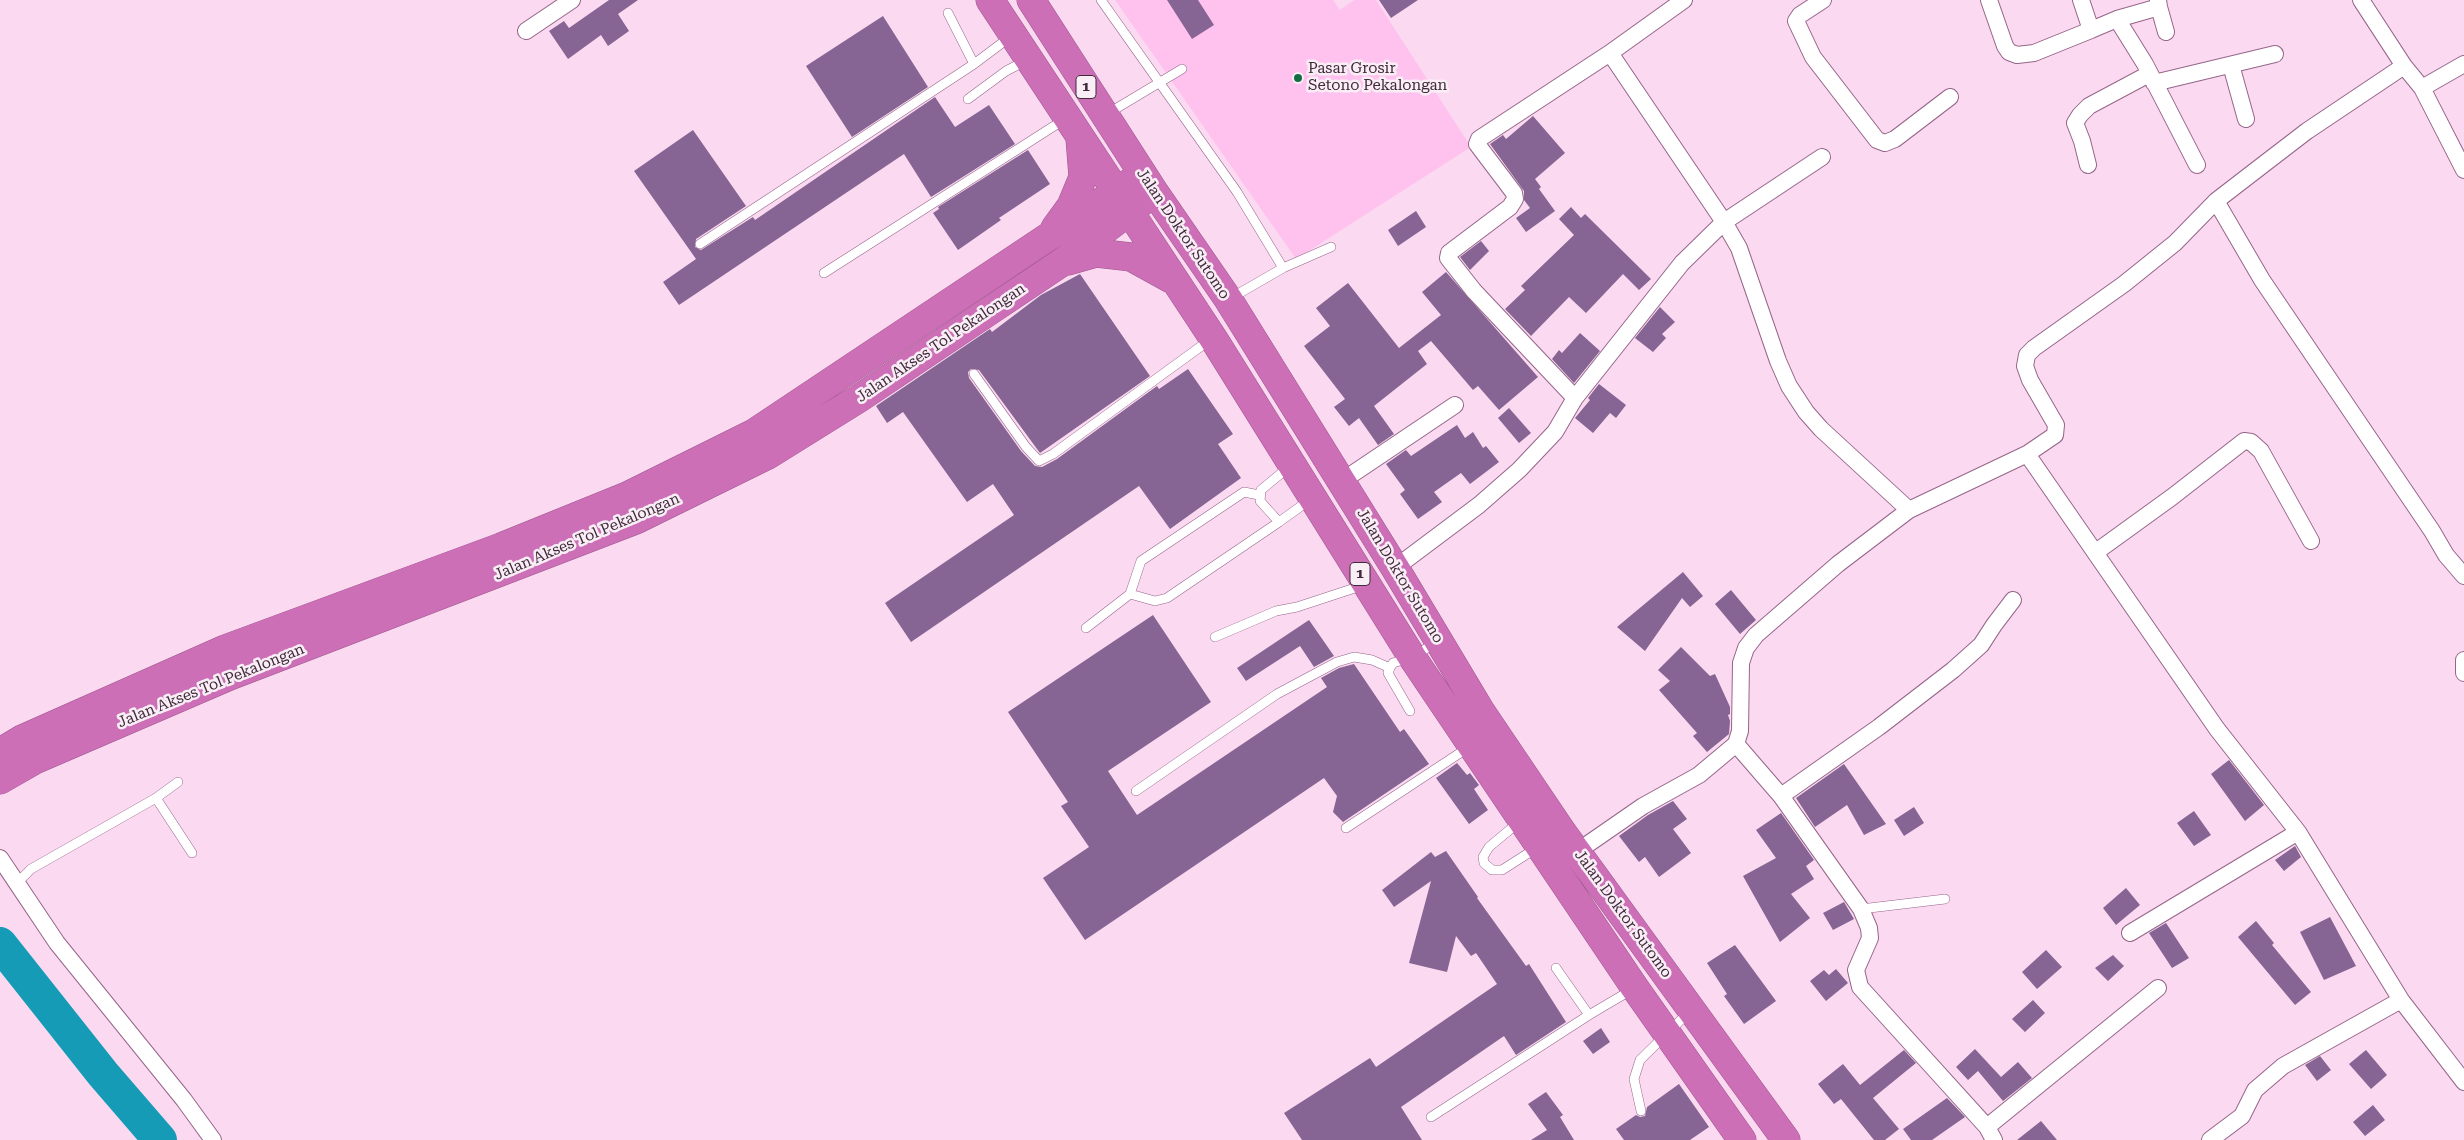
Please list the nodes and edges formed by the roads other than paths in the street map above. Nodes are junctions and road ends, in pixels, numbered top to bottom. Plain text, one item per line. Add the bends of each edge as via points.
1 (572, 0) edge
2 (990, 0) edge
3 (1032, 0) edge
4 (1102, 0) edge
5 (1684, 0) edge
6 (1823, 0) edge
7 (1989, 0) edge
8 (2081, 0) edge
9 (2361, 0) edge
10 (2158, 5) edge
11 (948, 13) dead end
12 (2118, 19) junction
13 (2091, 30) junction
14 (526, 31) dead end
15 (2166, 32) dead end
16 (1013, 35) junction
17 (1610, 53) junction
18 (2275, 54) dead end
19 (1030, 58) junction
20 (974, 64) junction
21 (2464, 64) edge
22 (2231, 66) junction
23 (2404, 66) junction
24 (1182, 69) dead end
25 (2149, 74) junction
26 (1159, 83) junction
27 (2422, 88) junction
28 (968, 98) dead end
29 (1950, 98) dead end
30 (1104, 116) junction
31 (2246, 119) dead end
32 (1074, 127) junction
33 (1822, 158) dead end
34 (2088, 165) dead end
35 (2197, 165) dead end
36 (2464, 170) edge
37 (1149, 184) junction
38 (2216, 201) junction
39 (1122, 202) junction
40 (1724, 222) junction
41 (1046, 239) junction
42 (700, 244) dead end
43 (1331, 247) dead end
44 (1061, 263) junction
45 (1283, 268) junction
46 (824, 273) dead end
47 (1174, 281) junction
48 (1228, 299) junction
49 (1214, 338) junction
50 (974, 374) dead end
51 (1576, 398) junction
52 (1455, 405) dead end
53 (2027, 454) junction
54 (1292, 465) junction
55 (1342, 481) junction
56 (1259, 495) junction
57 (1313, 498) junction
58 (1909, 510) junction
59 (1279, 522) junction
60 (2311, 541) dead end
61 (2096, 552) junction
62 (1395, 568) junction
63 (2464, 576) edge
64 (1366, 584) junction
65 (1130, 594) junction
66 (2014, 600) dead end
67 (1086, 628) dead end
68 (1216, 637) dead end
69 (1439, 641) junction
70 (2464, 660) edge
71 (1401, 662) junction
72 (2464, 673) edge
73 (1410, 711) dead end
74 (1736, 744) junction
75 (1472, 746) junction
76 (0, 752) edge
77 (0, 780) edge
78 (178, 782) dead end
79 (1136, 791) dead end
80 (1781, 796) junction
81 (156, 798) junction
82 (1532, 813) junction
83 (1346, 828) dead end
84 (2298, 832) junction
85 (1556, 842) junction
86 (192, 853) dead end
87 (0, 858) edge
88 (17, 883) junction
89 (1945, 899) dead end
90 (1861, 908) junction
91 (2130, 933) dead end
92 (1556, 968) dead end
93 (1635, 988) junction
94 (2158, 988) dead end
95 (2401, 1000) junction
96 (1692, 1010) junction
97 (1589, 1015) junction
98 (1667, 1033) junction
99 (2464, 1082) edge
100 (1642, 1111) dead end
101 (1430, 1117) dead end
102 (1990, 1134) edge
103 (1783, 1139) edge
104 (213, 1140) edge
105 (1742, 1140) edge
106 (2210, 1140) edge

1 - 14 street
2 - 16 highway, Jalan Doktor Sutomo / 1
3 - 30 highway, Jalan Doktor Sutomo / 1
4 - 26 lane
5 - 17 street
6 - 29 street via 1796,21 1813,57 1877,140 1885,143 1894,139
7 - 13 street via 2005,46 2016,55 2034,53
8 - 13 street
9 - 23 street
10 - 12 street
10 - 15 street
11 - 20 lane
12 - 13 street
12 - 25 street
16 - 19 highway, Jalan Doktor Sutomo / 1
16 - 20 lane
17 - 40 street
17 - 51 street via 1479,139 1480,148 1514,192 1515,199 1510,207 1449,253 1448,258 1474,292
18 - 22 street
19 - 28 lane
19 - 32 highway, Jalan Doktor Sutomo / 1
20 - 42 lane
21 - 27 street
22 - 25 street
22 - 31 street
23 - 27 street
23 - 38 street via 2307,131
24 - 26 lane
25 - 34 street via 2089,106 2080,115 2075,123
25 - 35 street
26 - 30 lane
26 - 45 lane via 1237,192
27 - 36 street
30 - 37 highway, Jalan Doktor Sutomo / 1
32 - 39 highway, Jalan Doktor Sutomo / 1
32 - 41 highway via 1083,177 1071,206
32 - 46 lane
33 - 40 street
37 - 39 highway, Jalan Akses Tol Pekalongan
37 - 48 highway, Jalan Doktor Sutomo / 1
38 - 53 street via 2175,242 2124,284 2027,355 2025,366 2030,380 2057,430 2052,438
38 - 63 street via 2262,280 2446,555
39 - 41 highway, Jalan Akses Tol Pekalongan
39 - 44 highway, Jalan Akses Tol Pekalongan
39 - 47 highway, Jalan Doktor Sutomo / 1
40 - 51 street via 1682,263
40 - 58 street via 1739,248 1788,386 1806,412
41 - 76 highway, Jalan Akses Tol Pekalongan via 754,433 635,492 501,547 225,649 22,739
43 - 45 lane
44 - 47 highway via 1096,253 1131,256
44 - 77 highway, Jalan Akses Tol Pekalongan via 858,400 776,450 654,511 511,570 230,676 35,760
45 - 48 lane
47 - 49 highway, Jalan Doktor Sutomo / 1
48 - 55 highway, Jalan Doktor Sutomo / 1
49 - 50 lane via 1039,461
49 - 54 highway, Jalan Doktor Sutomo / 1
51 - 62 street via 1555,432 1519,470 1465,516
52 - 55 street
53 - 58 street
53 - 61 street
54 - 56 lane
54 - 57 highway, Jalan Doktor Sutomo / 1
55 - 62 highway, Jalan Doktor Sutomo / 1
56 - 59 lane via 1260,501
56 - 65 lane via 1244,492 1141,561
57 - 59 lane
57 - 64 highway, Jalan Doktor Sutomo / 1
58 - 74 street via 1838,564 1756,634 1741,663 1740,731
59 - 65 lane via 1167,598 1155,601
60 - 61 street via 2261,451 2251,442 2244,441
61 - 84 street via 2217,729
62 - 69 highway, Jalan Doktor Sutomo / 1
64 - 68 lane via 1276,611
64 - 71 highway, Jalan Doktor Sutomo / 1
65 - 67 lane
66 - 80 street via 1982,645 1953,670
69 - 71 lane
69 - 82 highway, Jalan Doktor Sutomo / 1 via 1480,710
70 - 72 street
71 - 73 lane via 1388,673
71 - 75 highway, Jalan Doktor Sutomo / 1
71 - 79 lane via 1354,657 1337,662 1278,694
74 - 80 street
74 - 85 street via 1699,776 1642,806
75 - 82 highway, Jalan Doktor Sutomo / 1
75 - 83 lane
78 - 81 lane
80 - 90 street
81 - 86 lane
81 - 88 lane via 31,869
82 - 85 highway, Jalan Doktor Sutomo / 1
82 - 85 lane via 1489,847 1483,857 1484,863 1492,870 1502,870
84 - 91 street
84 - 95 street
85 - 93 highway, Jalan Doktor Sutomo / 1
85 - 96 highway, Jalan Doktor Sutomo / 1
87 - 88 street
88 - 104 street via 57,943
89 - 90 lane
90 - 102 street via 1870,938 1856,970 1860,987
92 - 97 lane
93 - 97 lane
93 - 98 highway, Jalan Doktor Sutomo / 1
94 - 102 street
95 - 99 street
95 - 106 street via 2283,1066 2255,1090 2242,1116
96 - 98 lane
96 - 103 highway, Jalan Doktor Sutomo / 1
97 - 101 lane
98 - 100 lane via 1640,1060 1634,1079
98 - 105 highway, Jalan Doktor Sutomo / 1

